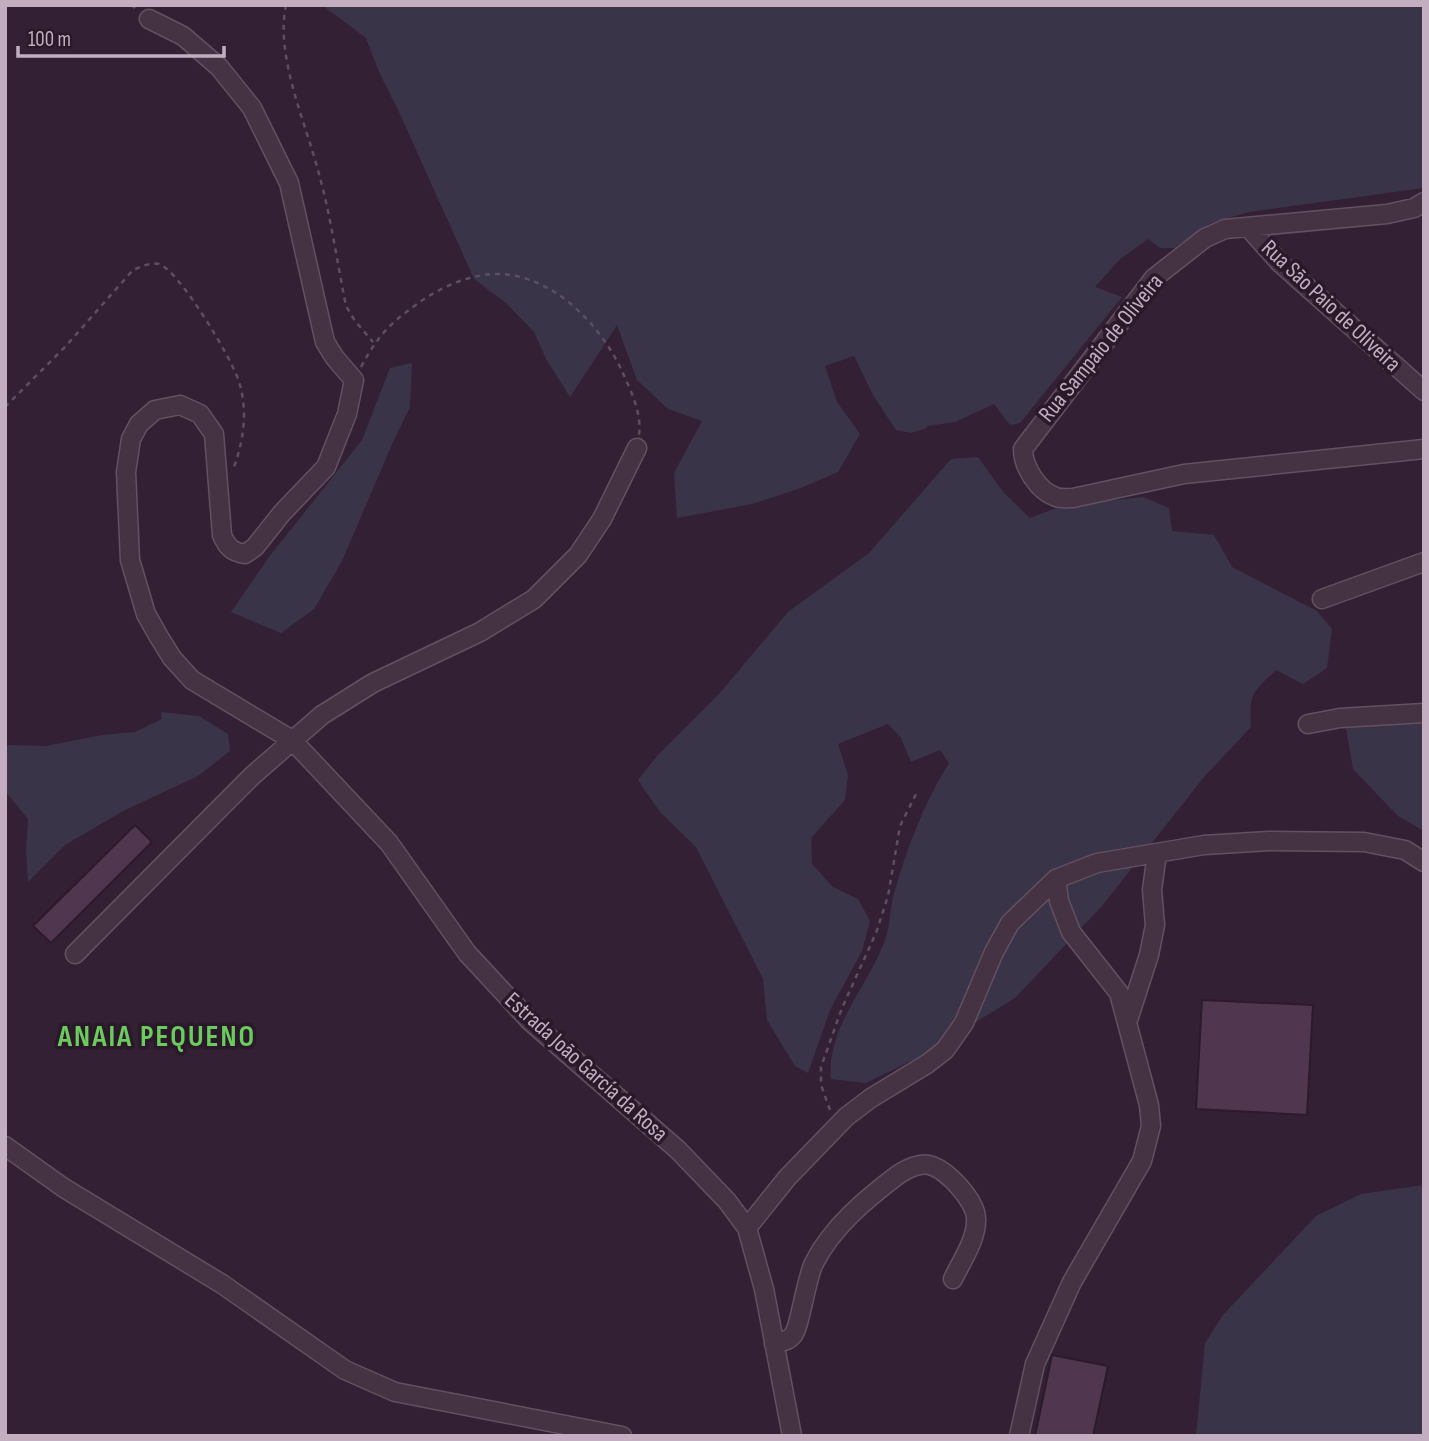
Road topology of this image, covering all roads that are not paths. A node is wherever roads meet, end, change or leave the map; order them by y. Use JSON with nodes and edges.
{"nodes":[{"id":1,"x":149,"y":19,"type":"dead end"},
{"id":2,"x":1424,"y":202,"type":"edge"},
{"id":3,"x":1248,"y":227,"type":"junction"},
{"id":4,"x":1424,"y":391,"type":"edge"},
{"id":5,"x":637,"y":448,"type":"road end"},
{"id":6,"x":1424,"y":449,"type":"edge"},
{"id":7,"x":1424,"y":562,"type":"edge"},
{"id":8,"x":1322,"y":599,"type":"dead end"},
{"id":9,"x":1424,"y":713,"type":"edge"},
{"id":10,"x":1308,"y":724,"type":"dead end"},
{"id":11,"x":292,"y":740,"type":"junction"},
{"id":12,"x":1157,"y":853,"type":"junction"},
{"id":13,"x":1424,"y":862,"type":"edge"},
{"id":14,"x":1056,"y":879,"type":"junction"},
{"id":15,"x":75,"y":954,"type":"dead end"},
{"id":16,"x":1128,"y":1020,"type":"junction"},
{"id":17,"x":5,"y":1146,"type":"edge"},
{"id":18,"x":747,"y":1228,"type":"junction"},
{"id":19,"x":953,"y":1279,"type":"dead end"},
{"id":20,"x":774,"y":1344,"type":"junction"},
{"id":21,"x":622,"y":1436,"type":"edge"},
{"id":22,"x":793,"y":1436,"type":"edge"},
{"id":23,"x":1019,"y":1436,"type":"edge"}],
"edges":[{"from":1,"to":11,"type":"street","name":"Estrada João García da Rosa"},
{"from":2,"to":3,"type":"street","name":"Rua São Paio de Oliveira"},
{"from":3,"to":4,"type":"street","name":"Rua São Paio de Oliveira"},
{"from":3,"to":6,"type":"street","name":"Rua Sampaio de Oliveira"},
{"from":5,"to":11,"type":"street"},
{"from":7,"to":8,"type":"street"},
{"from":9,"to":10,"type":"street"},
{"from":11,"to":15,"type":"street"},
{"from":11,"to":18,"type":"street","name":"Estrada João García da Rosa"},
{"from":12,"to":13,"type":"street"},
{"from":12,"to":14,"type":"street"},
{"from":12,"to":16,"type":"street"},
{"from":14,"to":16,"type":"street"},
{"from":14,"to":18,"type":"street"},
{"from":16,"to":23,"type":"street"},
{"from":17,"to":21,"type":"street"},
{"from":18,"to":20,"type":"street","name":"Estrada João García da Rosa"},
{"from":19,"to":20,"type":"street"},
{"from":20,"to":22,"type":"street","name":"Estrada João García da Rosa"}]}
